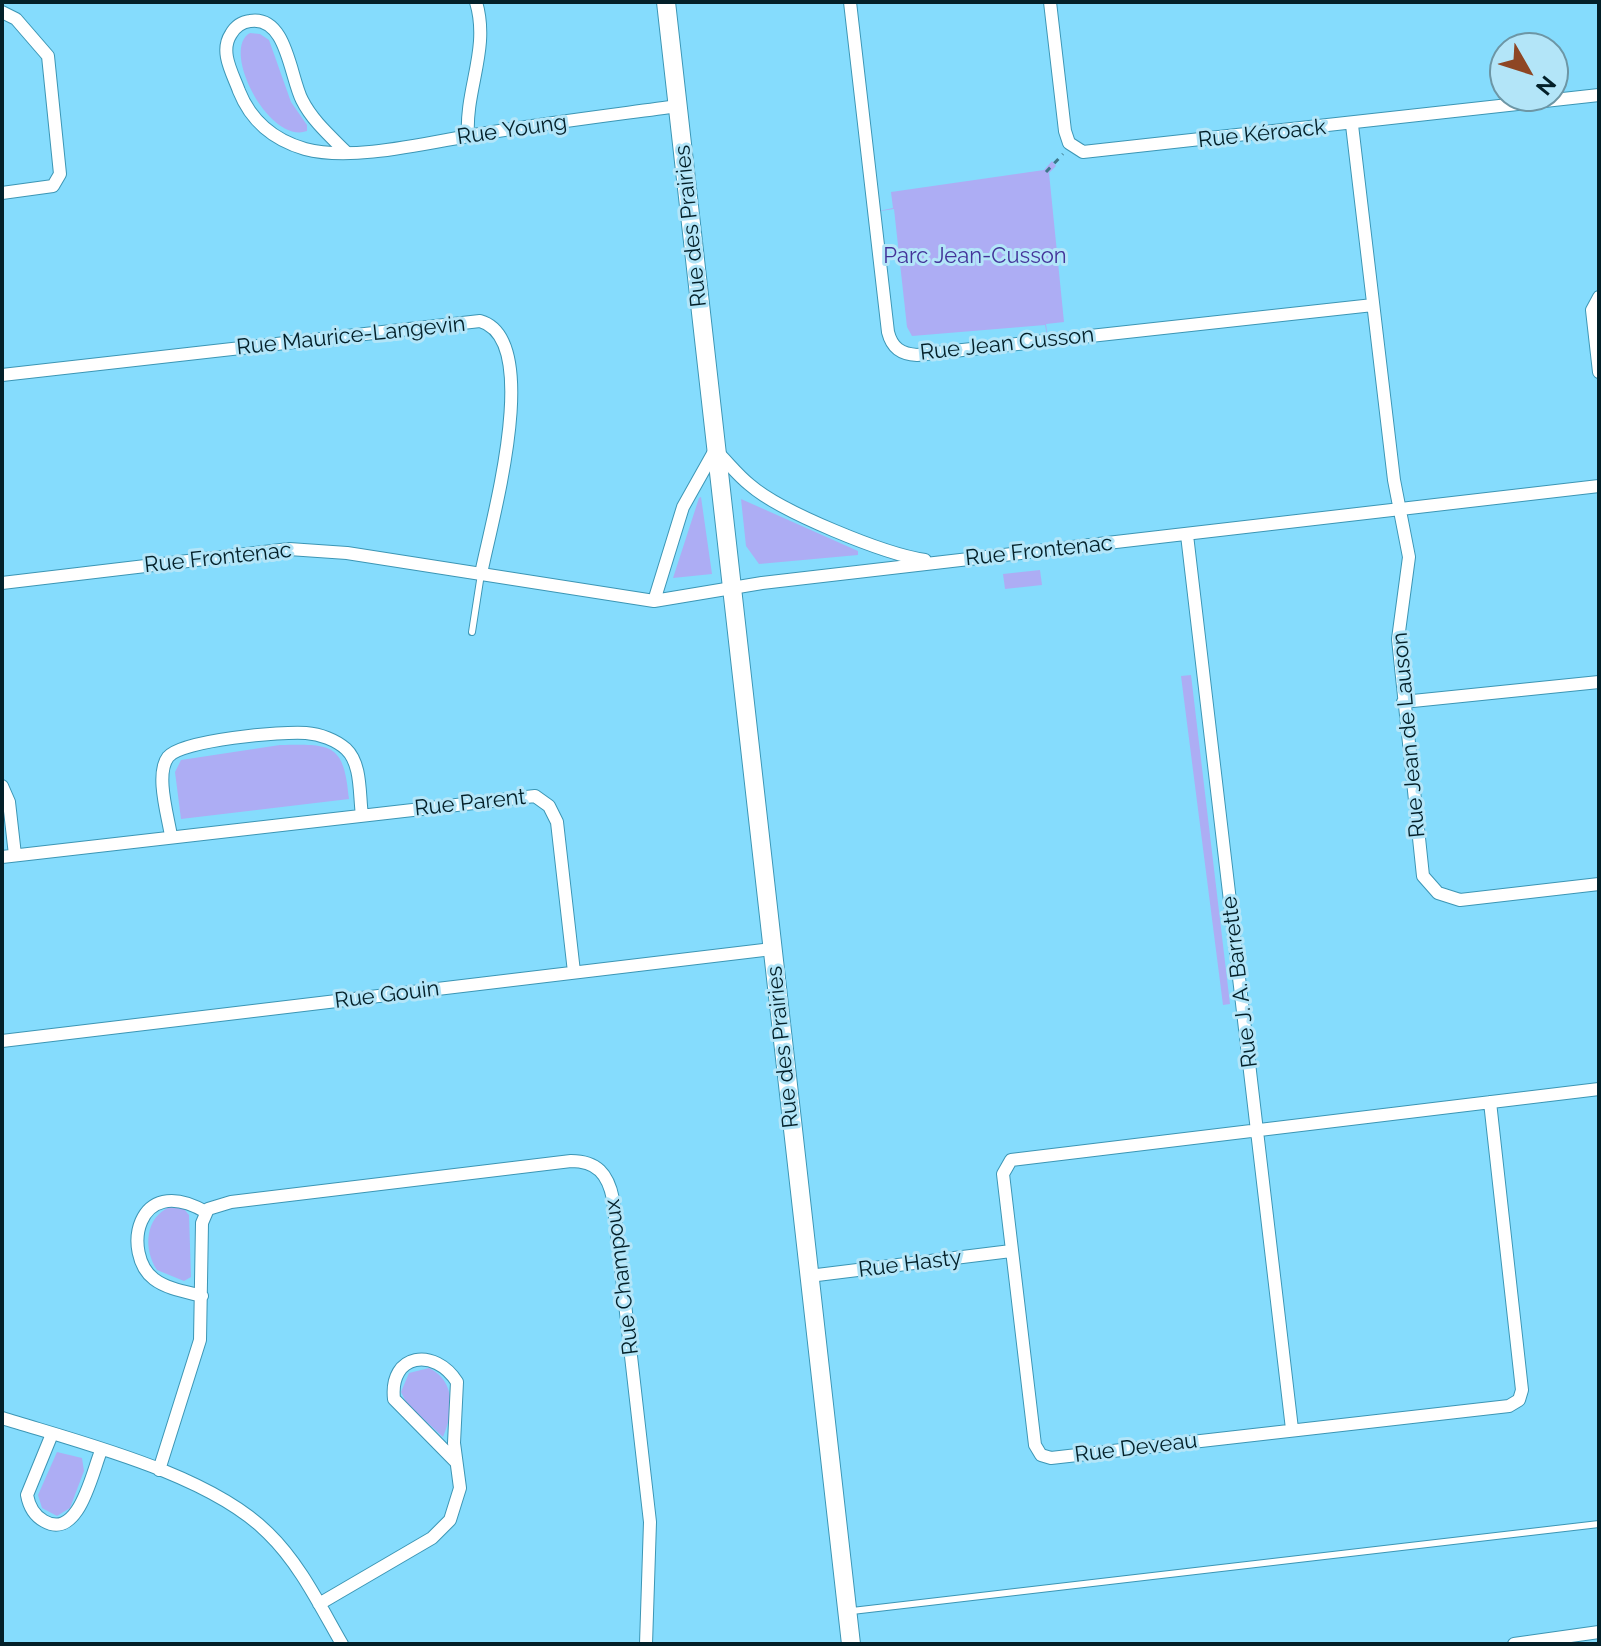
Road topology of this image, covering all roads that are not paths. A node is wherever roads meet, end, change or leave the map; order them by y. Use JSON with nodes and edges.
{"nodes":[{"id":1,"x":476,"y":2,"type":"edge"},
{"id":2,"x":666,"y":2,"type":"edge"},
{"id":3,"x":850,"y":2,"type":"edge"},
{"id":4,"x":1050,"y":2,"type":"edge"},
{"id":5,"x":2,"y":12,"type":"edge"},
{"id":6,"x":1599,"y":95,"type":"edge"},
{"id":7,"x":678,"y":106,"type":"junction"},
{"id":8,"x":1352,"y":125,"type":"junction"},
{"id":9,"x":468,"y":136,"type":"junction"},
{"id":10,"x":345,"y":151,"type":"junction"},
{"id":11,"x":2,"y":193,"type":"edge"},
{"id":12,"x":1599,"y":297,"type":"edge"},
{"id":13,"x":1373,"y":305,"type":"junction"},
{"id":14,"x":1599,"y":372,"type":"edge"},
{"id":15,"x":2,"y":375,"type":"edge"},
{"id":16,"x":715,"y":450,"type":"junction"},
{"id":17,"x":1599,"y":486,"type":"edge"},
{"id":18,"x":1401,"y":508,"type":"junction"},
{"id":19,"x":1187,"y":535,"type":"junction"},
{"id":20,"x":942,"y":562,"type":"junction"},
{"id":21,"x":481,"y":574,"type":"junction"},
{"id":22,"x":2,"y":583,"type":"edge"},
{"id":23,"x":732,"y":588,"type":"junction"},
{"id":24,"x":654,"y":601,"type":"junction"},
{"id":25,"x":472,"y":632,"type":"dead end"},
{"id":26,"x":1599,"y":682,"type":"edge"},
{"id":27,"x":1403,"y":702,"type":"junction"},
{"id":28,"x":2,"y":786,"type":"edge"},
{"id":29,"x":362,"y":815,"type":"junction"},
{"id":30,"x":171,"y":836,"type":"junction"},
{"id":31,"x":8,"y":856,"type":"edge"},
{"id":32,"x":1599,"y":884,"type":"edge"},
{"id":33,"x":772,"y":949,"type":"junction"},
{"id":34,"x":574,"y":972,"type":"junction"},
{"id":35,"x":2,"y":1041,"type":"edge"},
{"id":36,"x":1599,"y":1089,"type":"edge"},
{"id":37,"x":1490,"y":1102,"type":"junction"},
{"id":38,"x":1257,"y":1128,"type":"junction"},
{"id":39,"x":206,"y":1212,"type":"junction"},
{"id":40,"x":1011,"y":1251,"type":"junction"},
{"id":41,"x":809,"y":1276,"type":"junction"},
{"id":42,"x":202,"y":1296,"type":"junction"},
{"id":43,"x":2,"y":1418,"type":"edge"},
{"id":44,"x":1292,"y":1429,"type":"junction"},
{"id":45,"x":52,"y":1434,"type":"junction"},
{"id":46,"x":101,"y":1451,"type":"junction"},
{"id":47,"x":455,"y":1461,"type":"junction"},
{"id":48,"x":159,"y":1470,"type":"junction"},
{"id":49,"x":1599,"y":1524,"type":"edge"},
{"id":50,"x":319,"y":1604,"type":"junction"},
{"id":51,"x":848,"y":1611,"type":"junction"},
{"id":52,"x":1599,"y":1632,"type":"edge"},
{"id":53,"x":342,"y":1644,"type":"edge"},
{"id":54,"x":646,"y":1644,"type":"edge"},
{"id":55,"x":851,"y":1644,"type":"edge"},
{"id":56,"x":1514,"y":1644,"type":"edge"}],
"edges":[{"from":1,"to":9,"type":"street"},
{"from":2,"to":7,"type":"main road","name":"Rue des Prairies"},
{"from":3,"to":13,"type":"street","name":"Rue Jean Cusson"},
{"from":4,"to":8,"type":"street","name":"Rue Kéroack"},
{"from":5,"to":11,"type":"street"},
{"from":6,"to":8,"type":"street","name":"Rue Kéroack"},
{"from":7,"to":9,"type":"street","name":"Rue Young"},
{"from":7,"to":16,"type":"main road","name":"Rue des Prairies"},
{"from":8,"to":13,"type":"street","name":"Rue Jean de Lauson"},
{"from":9,"to":10,"type":"street","name":"Rue Young"},
{"from":10,"to":10,"type":"street","name":"Rue Young"},
{"from":12,"to":14,"type":"street"},
{"from":13,"to":18,"type":"street","name":"Rue Jean de Lauson"},
{"from":15,"to":21,"type":"street","name":"Rue Maurice-Langevin"},
{"from":16,"to":20,"type":"street"},
{"from":16,"to":23,"type":"main road","name":"Rue des Prairies"},
{"from":16,"to":24,"type":"street"},
{"from":17,"to":18,"type":"street","name":"Rue Frontenac"},
{"from":18,"to":19,"type":"street","name":"Rue Frontenac"},
{"from":18,"to":27,"type":"street","name":"Rue Jean de Lauson"},
{"from":19,"to":20,"type":"street","name":"Rue Frontenac"},
{"from":19,"to":38,"type":"street","name":"Rue J. A. Barrette"},
{"from":20,"to":23,"type":"street","name":"Rue Frontenac"},
{"from":21,"to":22,"type":"street","name":"Rue Frontenac"},
{"from":21,"to":24,"type":"street","name":"Rue Frontenac"},
{"from":21,"to":25,"type":"lane"},
{"from":23,"to":24,"type":"street","name":"Rue Frontenac"},
{"from":23,"to":33,"type":"main road","name":"Rue des Prairies"},
{"from":26,"to":27,"type":"street"},
{"from":27,"to":32,"type":"street","name":"Rue Jean de Lauson"},
{"from":28,"to":31,"type":"street","name":"Rue Parent"},
{"from":29,"to":30,"type":"street","name":"Rue Parent"},
{"from":29,"to":30,"type":"street"},
{"from":29,"to":34,"type":"street","name":"Rue Parent"},
{"from":30,"to":31,"type":"street","name":"Rue Parent"},
{"from":33,"to":34,"type":"street","name":"Rue Gouin"},
{"from":33,"to":41,"type":"main road","name":"Rue des Prairies"},
{"from":34,"to":35,"type":"street","name":"Rue Gouin"},
{"from":36,"to":37,"type":"street","name":"Rue Deveau"},
{"from":37,"to":38,"type":"street","name":"Rue Deveau"},
{"from":37,"to":44,"type":"street","name":"Rue Deveau"},
{"from":38,"to":40,"type":"street","name":"Rue Deveau"},
{"from":38,"to":44,"type":"street","name":"Rue J. A. Barrette"},
{"from":39,"to":42,"type":"street"},
{"from":39,"to":42,"type":"street"},
{"from":39,"to":54,"type":"street","name":"Rue Champoux"},
{"from":40,"to":41,"type":"street","name":"Rue Hasty"},
{"from":40,"to":44,"type":"street","name":"Rue Deveau"},
{"from":41,"to":51,"type":"main road","name":"Rue des Prairies"},
{"from":42,"to":48,"type":"street"},
{"from":43,"to":45,"type":"street"},
{"from":45,"to":46,"type":"street"},
{"from":45,"to":46,"type":"street"},
{"from":46,"to":48,"type":"street"},
{"from":47,"to":47,"type":"street"},
{"from":47,"to":50,"type":"street"},
{"from":48,"to":50,"type":"street"},
{"from":49,"to":51,"type":"lane"},
{"from":50,"to":53,"type":"street"},
{"from":51,"to":55,"type":"main road","name":"Rue des Prairies"},
{"from":52,"to":56,"type":"street"}]}
